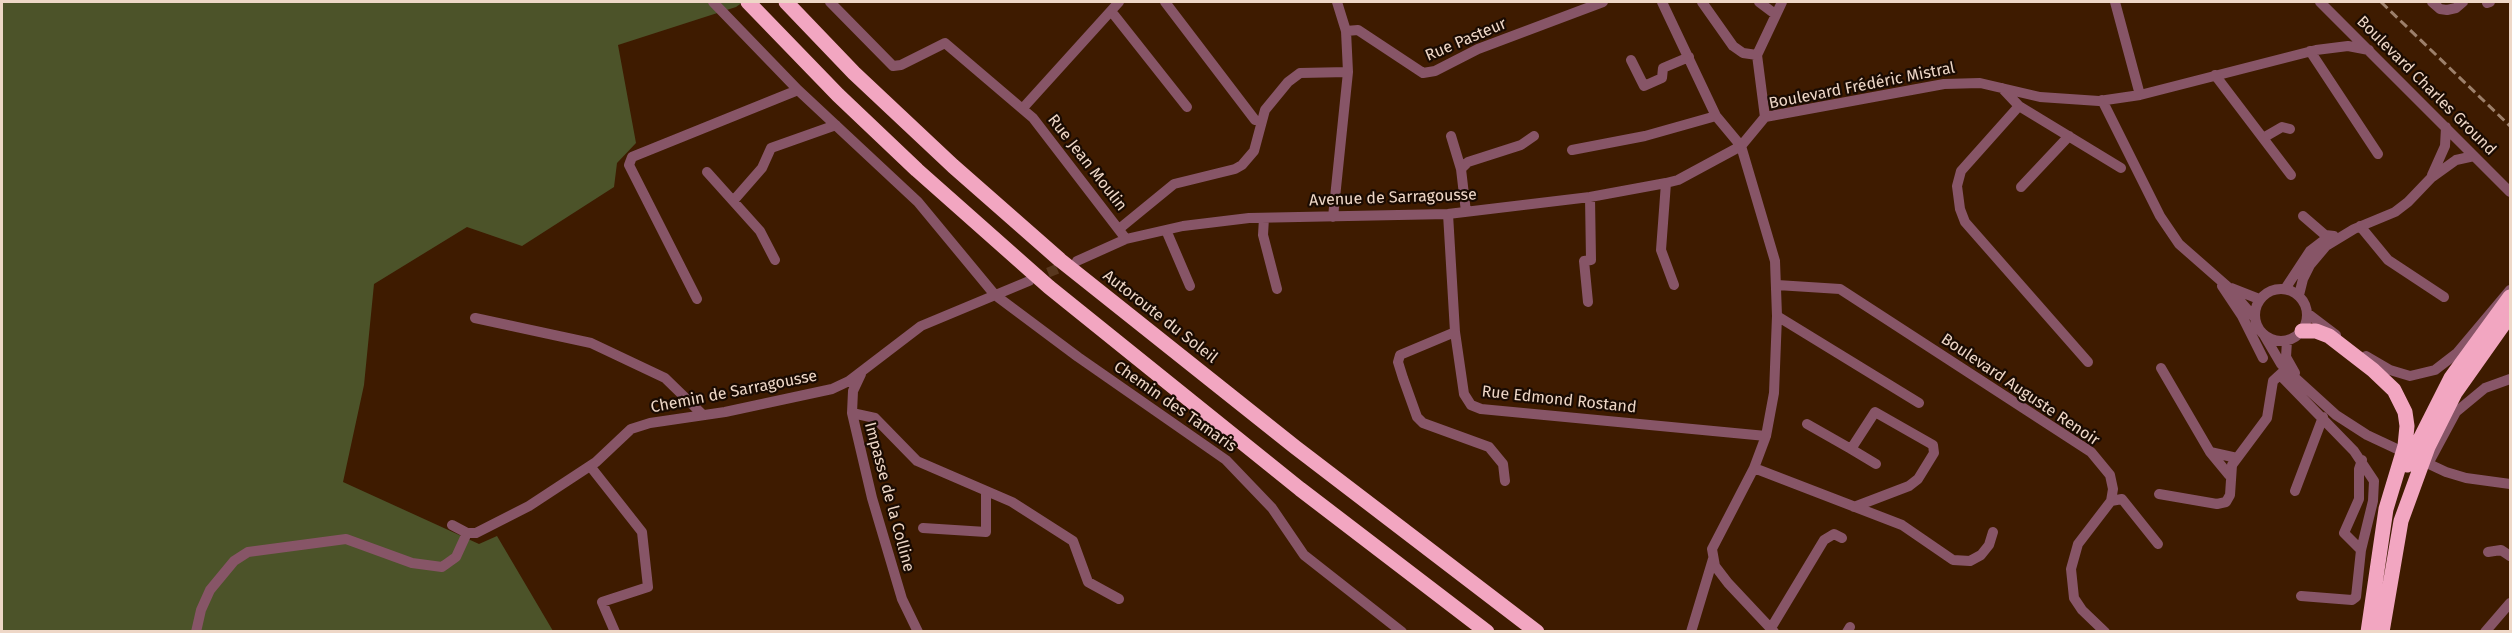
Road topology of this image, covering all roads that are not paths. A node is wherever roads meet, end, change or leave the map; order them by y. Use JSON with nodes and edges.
{"nodes":[{"id":1,"x":713,"y":2,"type":"edge"},
{"id":2,"x":748,"y":2,"type":"edge"},
{"id":3,"x":786,"y":2,"type":"edge"},
{"id":4,"x":830,"y":2,"type":"edge"},
{"id":5,"x":1119,"y":2,"type":"edge"},
{"id":6,"x":1165,"y":2,"type":"edge"},
{"id":7,"x":1337,"y":2,"type":"edge"},
{"id":8,"x":1603,"y":2,"type":"edge"},
{"id":9,"x":1662,"y":2,"type":"edge"},
{"id":10,"x":1702,"y":2,"type":"edge"},
{"id":11,"x":1759,"y":2,"type":"edge"},
{"id":12,"x":1782,"y":2,"type":"edge"},
{"id":13,"x":2115,"y":2,"type":"edge"},
{"id":14,"x":2320,"y":2,"type":"edge"},
{"id":15,"x":2432,"y":2,"type":"edge"},
{"id":16,"x":2463,"y":2,"type":"edge"},
{"id":17,"x":1111,"y":11,"type":"junction"},
{"id":18,"x":1775,"y":14,"type":"junction"},
{"id":19,"x":1346,"y":31,"type":"junction"},
{"id":20,"x":2356,"y":36,"type":"junction"},
{"id":21,"x":2313,"y":50,"type":"junction"},
{"id":22,"x":2369,"y":50,"type":"junction"},
{"id":23,"x":1757,"y":55,"type":"junction"},
{"id":24,"x":1689,"y":57,"type":"junction"},
{"id":25,"x":1631,"y":60,"type":"dead end"},
{"id":26,"x":1348,"y":72,"type":"junction"},
{"id":27,"x":2215,"y":75,"type":"junction"},
{"id":28,"x":2002,"y":88,"type":"junction"},
{"id":29,"x":798,"y":90,"type":"junction"},
{"id":30,"x":2140,"y":95,"type":"junction"},
{"id":31,"x":2102,"y":100,"type":"junction"},
{"id":32,"x":2019,"y":106,"type":"junction"},
{"id":33,"x":1187,"y":107,"type":"dead end"},
{"id":34,"x":1023,"y":108,"type":"junction"},
{"id":35,"x":1716,"y":116,"type":"junction"},
{"id":36,"x":1765,"y":117,"type":"junction"},
{"id":37,"x":1255,"y":120,"type":"dead end"},
{"id":38,"x":836,"y":125,"type":"junction"},
{"id":39,"x":2446,"y":127,"type":"junction"},
{"id":40,"x":2290,"y":129,"type":"dead end"},
{"id":41,"x":1451,"y":136,"type":"dead end"},
{"id":42,"x":1534,"y":136,"type":"dead end"},
{"id":43,"x":2069,"y":136,"type":"junction"},
{"id":44,"x":2263,"y":138,"type":"junction"},
{"id":45,"x":1741,"y":146,"type":"junction"},
{"id":46,"x":1572,"y":150,"type":"dead end"},
{"id":47,"x":2378,"y":154,"type":"dead end"},
{"id":48,"x":2474,"y":156,"type":"junction"},
{"id":49,"x":2121,"y":168,"type":"dead end"},
{"id":50,"x":1461,"y":169,"type":"junction"},
{"id":51,"x":707,"y":172,"type":"dead end"},
{"id":52,"x":2291,"y":176,"type":"dead end"},
{"id":53,"x":2431,"y":178,"type":"junction"},
{"id":54,"x":1666,"y":183,"type":"junction"},
{"id":55,"x":2021,"y":187,"type":"dead end"},
{"id":56,"x":2511,"y":192,"type":"edge"},
{"id":57,"x":1590,"y":197,"type":"junction"},
{"id":58,"x":734,"y":200,"type":"junction"},
{"id":59,"x":1466,"y":212,"type":"junction"},
{"id":60,"x":1448,"y":214,"type":"junction"},
{"id":61,"x":1333,"y":216,"type":"junction"},
{"id":62,"x":2303,"y":216,"type":"dead end"},
{"id":63,"x":1264,"y":218,"type":"junction"},
{"id":64,"x":2357,"y":228,"type":"junction"},
{"id":65,"x":1119,"y":229,"type":"junction"},
{"id":66,"x":1166,"y":230,"type":"junction"},
{"id":67,"x":2334,"y":236,"type":"junction"},
{"id":68,"x":1126,"y":239,"type":"junction"},
{"id":69,"x":775,"y":260,"type":"dead end"},
{"id":70,"x":1077,"y":261,"type":"tunnel mouth"},
{"id":71,"x":1029,"y":281,"type":"tunnel mouth"},
{"id":72,"x":2224,"y":284,"type":"junction"},
{"id":73,"x":1674,"y":285,"type":"dead end"},
{"id":74,"x":1777,"y":285,"type":"junction"},
{"id":75,"x":1190,"y":286,"type":"dead end"},
{"id":76,"x":1277,"y":289,"type":"dead end"},
{"id":77,"x":2285,"y":289,"type":"junction"},
{"id":78,"x":2511,"y":290,"type":"edge"},
{"id":79,"x":994,"y":295,"type":"junction"},
{"id":80,"x":2299,"y":295,"type":"junction"},
{"id":81,"x":2444,"y":297,"type":"dead end"},
{"id":82,"x":2511,"y":297,"type":"edge"},
{"id":83,"x":697,"y":299,"type":"dead end"},
{"id":84,"x":2259,"y":299,"type":"junction"},
{"id":85,"x":1588,"y":302,"type":"dead end"},
{"id":86,"x":2307,"y":313,"type":"junction"},
{"id":87,"x":2511,"y":315,"type":"edge"},
{"id":88,"x":1778,"y":316,"type":"junction"},
{"id":89,"x":2254,"y":317,"type":"junction"},
{"id":90,"x":474,"y":318,"type":"dead end"},
{"id":91,"x":2302,"y":331,"type":"junction"},
{"id":92,"x":1455,"y":332,"type":"junction"},
{"id":93,"x":2264,"y":335,"type":"junction"},
{"id":94,"x":2287,"y":341,"type":"junction"},
{"id":95,"x":2262,"y":358,"type":"dead end"},
{"id":96,"x":2088,"y":362,"type":"dead end"},
{"id":97,"x":2161,"y":368,"type":"dead end"},
{"id":98,"x":864,"y":369,"type":"junction"},
{"id":99,"x":2286,"y":370,"type":"junction"},
{"id":100,"x":2511,"y":379,"type":"edge"},
{"id":101,"x":1919,"y":403,"type":"dead end"},
{"id":102,"x":701,"y":413,"type":"junction"},
{"id":103,"x":852,"y":413,"type":"junction"},
{"id":104,"x":2323,"y":417,"type":"junction"},
{"id":105,"x":1807,"y":424,"type":"dead end"},
{"id":106,"x":1766,"y":436,"type":"junction"},
{"id":107,"x":1851,"y":449,"type":"junction"},
{"id":108,"x":2210,"y":452,"type":"junction"},
{"id":109,"x":2237,"y":458,"type":"junction"},
{"id":110,"x":2362,"y":460,"type":"junction"},
{"id":111,"x":1876,"y":464,"type":"dead end"},
{"id":112,"x":590,"y":466,"type":"junction"},
{"id":113,"x":1754,"y":468,"type":"junction"},
{"id":114,"x":2229,"y":475,"type":"junction"},
{"id":115,"x":2511,"y":478,"type":"edge"},
{"id":116,"x":2480,"y":480,"type":"junction"},
{"id":117,"x":1505,"y":481,"type":"dead end"},
{"id":118,"x":2511,"y":484,"type":"edge"},
{"id":119,"x":986,"y":490,"type":"junction"},
{"id":120,"x":2295,"y":491,"type":"dead end"},
{"id":121,"x":2159,"y":494,"type":"dead end"},
{"id":122,"x":2111,"y":501,"type":"junction"},
{"id":123,"x":1854,"y":507,"type":"junction"},
{"id":124,"x":2401,"y":521,"type":"junction"},
{"id":125,"x":452,"y":525,"type":"dead end"},
{"id":126,"x":923,"y":528,"type":"dead end"},
{"id":127,"x":1993,"y":531,"type":"dead end"},
{"id":128,"x":467,"y":534,"type":"junction"},
{"id":129,"x":1842,"y":538,"type":"dead end"},
{"id":130,"x":2158,"y":544,"type":"dead end"},
{"id":131,"x":2361,"y":550,"type":"junction"},
{"id":132,"x":2488,"y":552,"type":"dead end"},
{"id":133,"x":2511,"y":556,"type":"edge"},
{"id":134,"x":1713,"y":559,"type":"junction"},
{"id":135,"x":2377,"y":563,"type":"junction"},
{"id":136,"x":2301,"y":596,"type":"dead end"},
{"id":137,"x":1119,"y":599,"type":"dead end"},
{"id":138,"x":2511,"y":603,"type":"edge"},
{"id":139,"x":1773,"y":630,"type":"edge"},
{"id":140,"x":196,"y":632,"type":"edge"},
{"id":141,"x":615,"y":632,"type":"edge"},
{"id":142,"x":918,"y":632,"type":"edge"},
{"id":143,"x":1402,"y":632,"type":"edge"},
{"id":144,"x":1487,"y":632,"type":"edge"},
{"id":145,"x":1537,"y":632,"type":"edge"},
{"id":146,"x":1691,"y":632,"type":"edge"},
{"id":147,"x":2106,"y":632,"type":"edge"},
{"id":148,"x":2368,"y":632,"type":"edge"},
{"id":149,"x":2382,"y":632,"type":"edge"},
{"id":150,"x":2486,"y":632,"type":"edge"}],
"edges":[{"from":1,"to":29,"type":"street","name":"Chemin des Tamaris"},
{"from":2,"to":144,"type":"highway"},
{"from":3,"to":145,"type":"highway","name":"Autoroute du Soleil"},
{"from":4,"to":34,"type":"street","name":"Rue Jean Moulin"},
{"from":5,"to":17,"type":"street"},
{"from":6,"to":37,"type":"street"},
{"from":7,"to":19,"type":"street"},
{"from":8,"to":19,"type":"street","name":"Rue Pasteur"},
{"from":9,"to":24,"type":"street"},
{"from":10,"to":23,"type":"street"},
{"from":11,"to":18,"type":"street"},
{"from":12,"to":18,"type":"street"},
{"from":13,"to":30,"type":"street"},
{"from":14,"to":20,"type":"street","name":"Boulevard Charles Ground"},
{"from":15,"to":16,"type":"street"},
{"from":17,"to":33,"type":"street"},
{"from":17,"to":34,"type":"street"},
{"from":18,"to":23,"type":"street"},
{"from":19,"to":26,"type":"street"},
{"from":20,"to":21,"type":"street","name":"Boulevard Frédéric Mistral"},
{"from":20,"to":22,"type":"street","name":"Boulevard Charles Ground"},
{"from":21,"to":22,"type":"street","name":"Boulevard Frédéric Mistral"},
{"from":21,"to":27,"type":"street","name":"Boulevard Frédéric Mistral"},
{"from":21,"to":47,"type":"street"},
{"from":22,"to":39,"type":"street","name":"Boulevard Charles Ground"},
{"from":23,"to":36,"type":"street"},
{"from":24,"to":25,"type":"street"},
{"from":24,"to":35,"type":"street"},
{"from":26,"to":61,"type":"street"},
{"from":26,"to":65,"type":"street"},
{"from":27,"to":30,"type":"street","name":"Boulevard Frédéric Mistral"},
{"from":27,"to":44,"type":"street"},
{"from":28,"to":31,"type":"street","name":"Boulevard Frédéric Mistral"},
{"from":28,"to":32,"type":"street"},
{"from":28,"to":36,"type":"street","name":"Boulevard Frédéric Mistral"},
{"from":29,"to":38,"type":"street","name":"Chemin des Tamaris"},
{"from":29,"to":83,"type":"street"},
{"from":30,"to":31,"type":"street","name":"Boulevard Frédéric Mistral"},
{"from":31,"to":72,"type":"street"},
{"from":32,"to":43,"type":"street"},
{"from":32,"to":96,"type":"street"},
{"from":34,"to":65,"type":"street","name":"Rue Jean Moulin"},
{"from":35,"to":45,"type":"street"},
{"from":35,"to":46,"type":"street"},
{"from":36,"to":45,"type":"street","name":"Boulevard Frédéric Mistral"},
{"from":38,"to":58,"type":"street"},
{"from":38,"to":79,"type":"street","name":"Chemin des Tamaris"},
{"from":39,"to":48,"type":"street","name":"Boulevard Charles Ground"},
{"from":39,"to":53,"type":"street"},
{"from":40,"to":44,"type":"street"},
{"from":41,"to":50,"type":"street"},
{"from":42,"to":50,"type":"street"},
{"from":43,"to":49,"type":"street"},
{"from":43,"to":55,"type":"street"},
{"from":44,"to":52,"type":"street"},
{"from":45,"to":54,"type":"street","name":"Avenue de Sarragousse"},
{"from":45,"to":74,"type":"street"},
{"from":48,"to":53,"type":"street"},
{"from":48,"to":56,"type":"street","name":"Boulevard Charles Ground"},
{"from":50,"to":59,"type":"street"},
{"from":51,"to":58,"type":"street"},
{"from":53,"to":64,"type":"street"},
{"from":54,"to":57,"type":"street","name":"Avenue de Sarragousse"},
{"from":54,"to":73,"type":"street"},
{"from":57,"to":59,"type":"street","name":"Avenue de Sarragousse"},
{"from":57,"to":85,"type":"street"},
{"from":58,"to":69,"type":"street"},
{"from":59,"to":60,"type":"street","name":"Avenue de Sarragousse"},
{"from":60,"to":61,"type":"street","name":"Avenue de Sarragousse"},
{"from":60,"to":92,"type":"street","name":"Rue Edmond Rostand"},
{"from":61,"to":63,"type":"street","name":"Avenue de Sarragousse"},
{"from":62,"to":67,"type":"street"},
{"from":63,"to":66,"type":"street","name":"Avenue de Sarragousse"},
{"from":63,"to":76,"type":"street"},
{"from":64,"to":67,"type":"street"},
{"from":64,"to":80,"type":"street"},
{"from":64,"to":81,"type":"street"},
{"from":65,"to":68,"type":"street","name":"Rue Jean Moulin"},
{"from":66,"to":68,"type":"street","name":"Avenue de Sarragousse"},
{"from":66,"to":75,"type":"street"},
{"from":67,"to":77,"type":"street"},
{"from":68,"to":70,"type":"street","name":"Avenue de Sarragousse"},
{"from":71,"to":79,"type":"street"},
{"from":72,"to":84,"type":"street"},
{"from":72,"to":89,"type":"street"},
{"from":72,"to":95,"type":"street"},
{"from":74,"to":88,"type":"street"},
{"from":74,"to":122,"type":"street","name":"Boulevard Auguste Renoir"},
{"from":77,"to":80,"type":"street"},
{"from":77,"to":84,"type":"street"},
{"from":78,"to":86,"type":"street"},
{"from":79,"to":98,"type":"street","name":"Chemin de Sarragousse"},
{"from":79,"to":143,"type":"street","name":"Chemin des Tamaris"},
{"from":80,"to":86,"type":"street"},
{"from":82,"to":135,"type":"highway"},
{"from":84,"to":89,"type":"street"},
{"from":86,"to":91,"type":"street"},
{"from":87,"to":124,"type":"highway"},
{"from":88,"to":101,"type":"street"},
{"from":88,"to":106,"type":"street"},
{"from":89,"to":93,"type":"street"},
{"from":90,"to":102,"type":"street"},
{"from":91,"to":94,"type":"street"},
{"from":91,"to":135,"type":"highway"},
{"from":92,"to":106,"type":"street","name":"Rue Edmond Rostand"},
{"from":92,"to":117,"type":"street"},
{"from":93,"to":94,"type":"street"},
{"from":93,"to":99,"type":"street"},
{"from":94,"to":99,"type":"street"},
{"from":97,"to":108,"type":"street"},
{"from":98,"to":102,"type":"street","name":"Chemin de Sarragousse"},
{"from":98,"to":103,"type":"street","name":"Impasse de la Colline"},
{"from":99,"to":104,"type":"street"},
{"from":99,"to":109,"type":"street"},
{"from":99,"to":116,"type":"street"},
{"from":100,"to":124,"type":"street"},
{"from":102,"to":112,"type":"street","name":"Chemin de Sarragousse"},
{"from":103,"to":119,"type":"street"},
{"from":103,"to":142,"type":"street","name":"Impasse de la Colline"},
{"from":104,"to":110,"type":"street"},
{"from":104,"to":120,"type":"street"},
{"from":105,"to":107,"type":"street"},
{"from":106,"to":113,"type":"street"},
{"from":107,"to":111,"type":"street"},
{"from":107,"to":123,"type":"street"},
{"from":108,"to":109,"type":"street"},
{"from":108,"to":114,"type":"street"},
{"from":109,"to":114,"type":"street"},
{"from":110,"to":131,"type":"street"},
{"from":110,"to":131,"type":"street"},
{"from":112,"to":128,"type":"street","name":"Chemin de Sarragousse"},
{"from":112,"to":141,"type":"street"},
{"from":113,"to":123,"type":"street"},
{"from":113,"to":134,"type":"street"},
{"from":114,"to":121,"type":"street"},
{"from":115,"to":116,"type":"street"},
{"from":116,"to":118,"type":"street"},
{"from":119,"to":126,"type":"street"},
{"from":119,"to":137,"type":"street"},
{"from":122,"to":130,"type":"street"},
{"from":122,"to":147,"type":"street"},
{"from":123,"to":127,"type":"street"},
{"from":124,"to":149,"type":"highway"},
{"from":125,"to":128,"type":"street"},
{"from":128,"to":140,"type":"street"},
{"from":129,"to":139,"type":"street"},
{"from":131,"to":136,"type":"street"},
{"from":132,"to":133,"type":"street"},
{"from":134,"to":139,"type":"street"},
{"from":134,"to":146,"type":"street"},
{"from":135,"to":148,"type":"highway"},
{"from":138,"to":150,"type":"street"}]}
